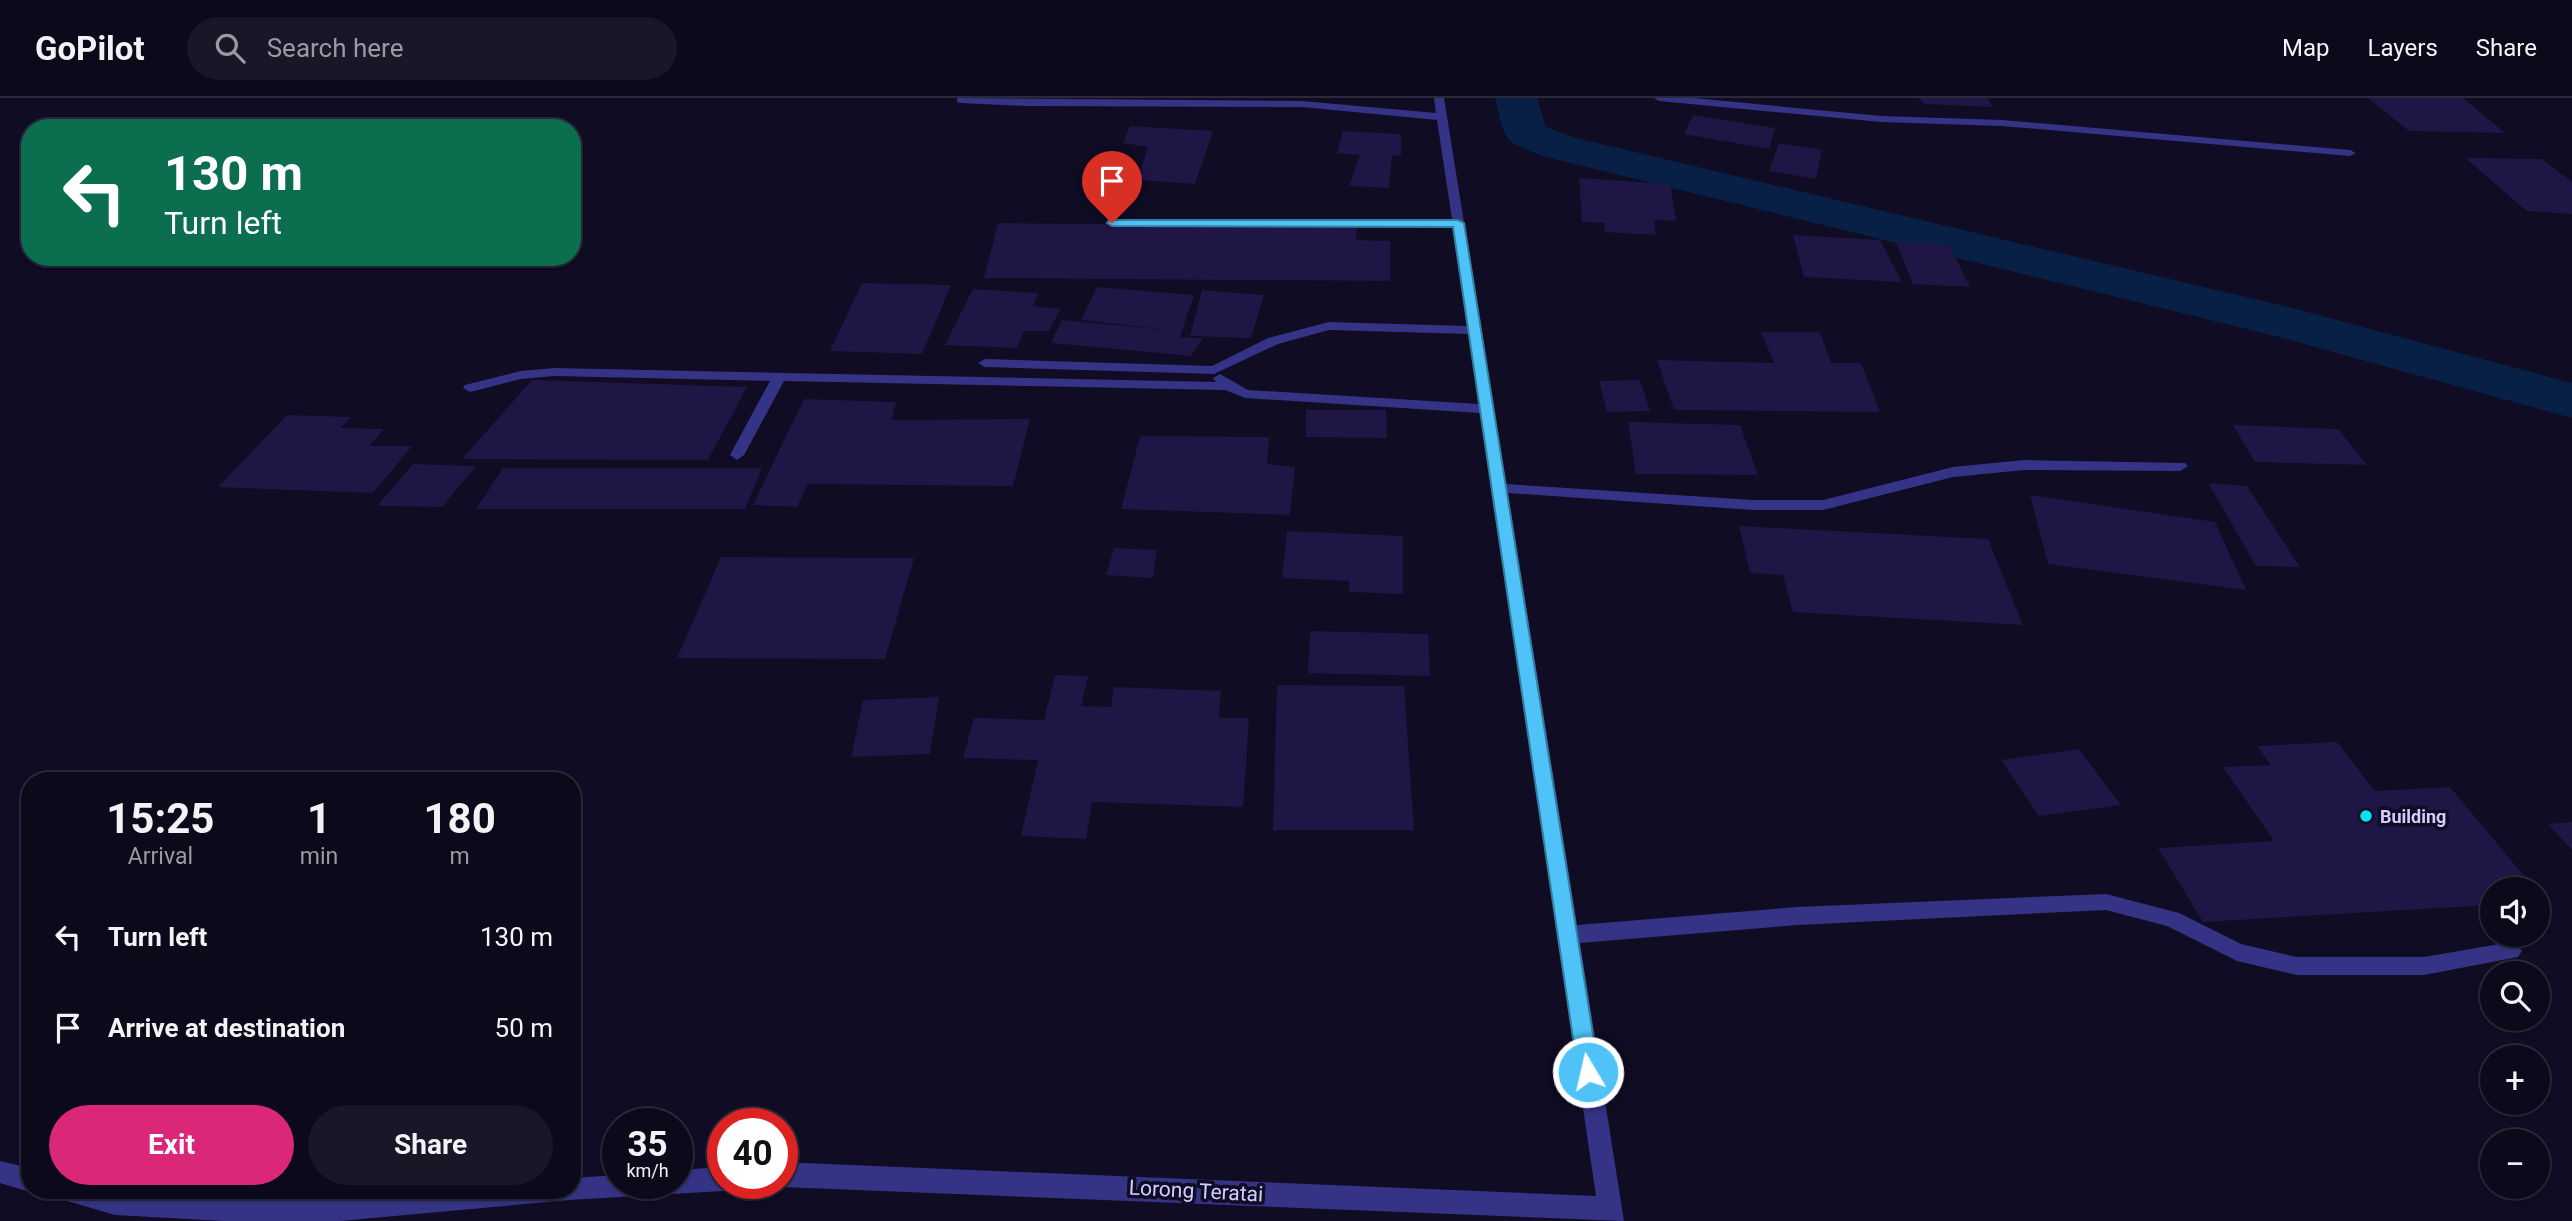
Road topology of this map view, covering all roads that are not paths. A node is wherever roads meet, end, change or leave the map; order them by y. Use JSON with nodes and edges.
{"nodes":[{"id":1,"x":1439,"y":98,"type":"edge"},
{"id":2,"x":1659,"y":98,"type":"edge"},
{"id":3,"x":961,"y":100,"type":"dead end"},
{"id":4,"x":1440,"y":117,"type":"junction"},
{"id":5,"x":2350,"y":153,"type":"dead end"},
{"id":6,"x":1112,"y":223,"type":"dead end"},
{"id":7,"x":1458,"y":223,"type":"junction"},
{"id":8,"x":1473,"y":330,"type":"junction"},
{"id":9,"x":985,"y":363,"type":"dead end"},
{"id":10,"x":1214,"y":370,"type":"junction"},
{"id":11,"x":779,"y":377,"type":"junction"},
{"id":12,"x":1227,"y":386,"type":"junction"},
{"id":13,"x":470,"y":388,"type":"dead end"},
{"id":14,"x":1486,"y":409,"type":"junction"},
{"id":15,"x":737,"y":455,"type":"dead end"},
{"id":16,"x":2180,"y":466,"type":"dead end"},
{"id":17,"x":1498,"y":488,"type":"junction"},
{"id":18,"x":1566,"y":935,"type":"junction"},
{"id":19,"x":2511,"y":951,"type":"dead end"},
{"id":20,"x":0,"y":1172,"type":"edge"},
{"id":21,"x":798,"y":1174,"type":"edge"},
{"id":22,"x":21,"y":1178,"type":"edge"},
{"id":23,"x":602,"y":1188,"type":"edge"},
{"id":24,"x":581,"y":1189,"type":"edge"},
{"id":25,"x":100,"y":1199,"type":"edge"},
{"id":26,"x":460,"y":1199,"type":"edge"},
{"id":27,"x":1611,"y":1215,"type":"edge"}],
"edges":[{"from":1,"to":4,"type":"street"},
{"from":2,"to":5,"type":"street"},
{"from":3,"to":4,"type":"street"},
{"from":4,"to":7,"type":"street"},
{"from":6,"to":7,"type":"street"},
{"from":7,"to":8,"type":"street"},
{"from":8,"to":10,"type":"street"},
{"from":8,"to":14,"type":"street"},
{"from":9,"to":10,"type":"street"},
{"from":10,"to":12,"type":"street"},
{"from":11,"to":12,"type":"street"},
{"from":11,"to":13,"type":"street"},
{"from":11,"to":15,"type":"street"},
{"from":12,"to":14,"type":"street"},
{"from":14,"to":17,"type":"street"},
{"from":16,"to":17,"type":"street"},
{"from":17,"to":18,"type":"street"},
{"from":18,"to":19,"type":"street"},
{"from":18,"to":27,"type":"street"},
{"from":20,"to":22,"type":"street"},
{"from":21,"to":27,"type":"street","name":"Lorong Teratai"},
{"from":23,"to":24,"type":"street"},
{"from":25,"to":26,"type":"street"}]}
